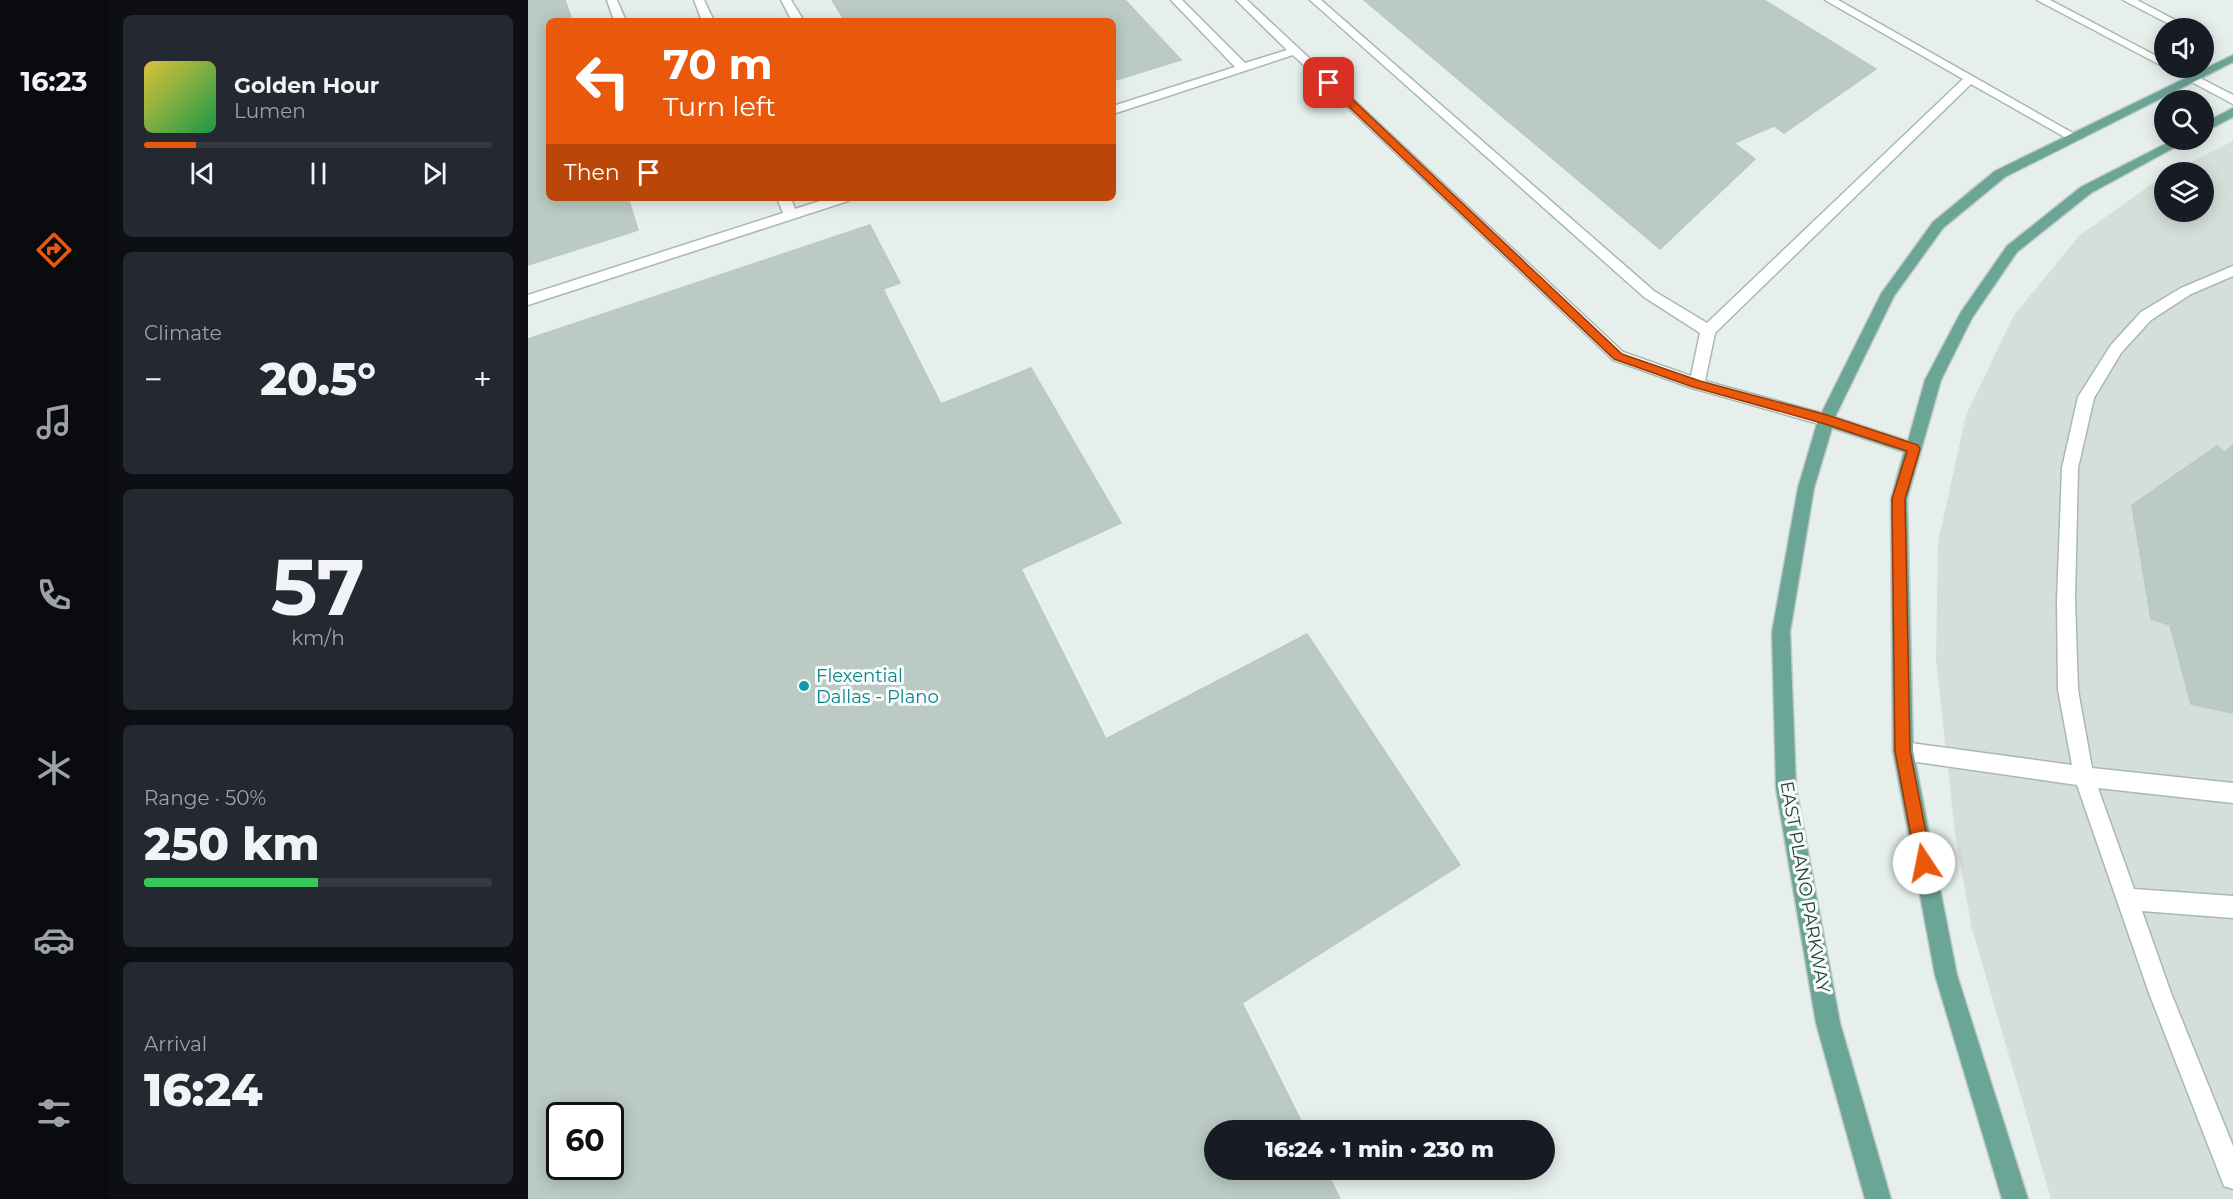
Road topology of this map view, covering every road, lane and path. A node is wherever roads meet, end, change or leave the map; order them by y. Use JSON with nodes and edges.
{"nodes":[{"id":1,"x":612,"y":0,"type":"edge"},
{"id":2,"x":699,"y":0,"type":"edge"},
{"id":3,"x":786,"y":0,"type":"edge"},
{"id":4,"x":1176,"y":0,"type":"edge"},
{"id":5,"x":1241,"y":0,"type":"edge"},
{"id":6,"x":1314,"y":0,"type":"edge"},
{"id":7,"x":1830,"y":0,"type":"edge"},
{"id":8,"x":2042,"y":0,"type":"edge"},
{"id":9,"x":2128,"y":0,"type":"edge"},
{"id":10,"x":619,"y":18,"type":"edge"},
{"id":11,"x":707,"y":18,"type":"edge"},
{"id":12,"x":796,"y":18,"type":"edge"},
{"id":13,"x":2165,"y":18,"type":"edge"},
{"id":14,"x":1295,"y":51,"type":"junction"},
{"id":15,"x":2233,"y":58,"type":"edge"},
{"id":16,"x":2154,"y":59,"type":"edge"},
{"id":17,"x":2214,"y":67,"type":"edge"},
{"id":18,"x":1243,"y":68,"type":"junction"},
{"id":19,"x":2192,"y":78,"type":"joint"},
{"id":20,"x":1970,"y":79,"type":"junction"},
{"id":21,"x":2233,"y":100,"type":"edge"},
{"id":22,"x":1116,"y":109,"type":"edge"},
{"id":23,"x":2233,"y":112,"type":"edge"},
{"id":24,"x":2214,"y":122,"type":"edge"},
{"id":25,"x":2072,"y":136,"type":"junction"},
{"id":26,"x":2163,"y":150,"type":"edge"},
{"id":27,"x":785,"y":201,"type":"edge"},
{"id":28,"x":834,"y":201,"type":"edge"},
{"id":29,"x":791,"y":215,"type":"junction"},
{"id":30,"x":2233,"y":271,"type":"edge"},
{"id":31,"x":528,"y":300,"type":"edge"},
{"id":32,"x":1708,"y":331,"type":"junction"},
{"id":33,"x":1697,"y":384,"type":"junction"},
{"id":34,"x":1827,"y":420,"type":"junction"},
{"id":35,"x":1913,"y":449,"type":"junction"},
{"id":36,"x":1903,"y":751,"type":"junction"},
{"id":37,"x":2084,"y":776,"type":"junction"},
{"id":38,"x":2233,"y":793,"type":"edge"},
{"id":39,"x":2127,"y":899,"type":"junction"},
{"id":40,"x":2233,"y":907,"type":"edge"},
{"id":41,"x":2233,"y":1177,"type":"edge"},
{"id":42,"x":1878,"y":1199,"type":"edge"},
{"id":43,"x":2015,"y":1199,"type":"edge"}],
"edges":[{"from":1,"to":10,"type":"street"},
{"from":2,"to":11,"type":"street"},
{"from":3,"to":12,"type":"street"},
{"from":4,"to":18,"type":"street"},
{"from":5,"to":14,"type":"street"},
{"from":6,"to":32,"type":"street"},
{"from":7,"to":20,"type":"street"},
{"from":8,"to":16,"type":"street"},
{"from":9,"to":13,"type":"street"},
{"from":14,"to":18,"type":"street"},
{"from":14,"to":33,"type":"street"},
{"from":15,"to":17,"type":"main road","name":"EAST PLANO PARKWAY"},
{"from":18,"to":22,"type":"street"},
{"from":19,"to":21,"type":"street"},
{"from":19,"to":25,"type":"main road","name":"EAST PLANO PARKWAY"},
{"from":20,"to":25,"type":"street"},
{"from":20,"to":32,"type":"street"},
{"from":23,"to":24,"type":"main road"},
{"from":25,"to":34,"type":"main road","name":"EAST PLANO PARKWAY"},
{"from":26,"to":35,"type":"main road"},
{"from":27,"to":29,"type":"street"},
{"from":28,"to":29,"type":"street"},
{"from":29,"to":31,"type":"street"},
{"from":30,"to":37,"type":"street"},
{"from":32,"to":33,"type":"street"},
{"from":33,"to":34,"type":"street"},
{"from":34,"to":35,"type":"main road"},
{"from":34,"to":42,"type":"main road","name":"EAST PLANO PARKWAY"},
{"from":35,"to":36,"type":"main road"},
{"from":36,"to":37,"type":"street"},
{"from":36,"to":43,"type":"main road"},
{"from":37,"to":38,"type":"street"},
{"from":37,"to":39,"type":"street"},
{"from":39,"to":40,"type":"street"},
{"from":39,"to":41,"type":"street"}]}
